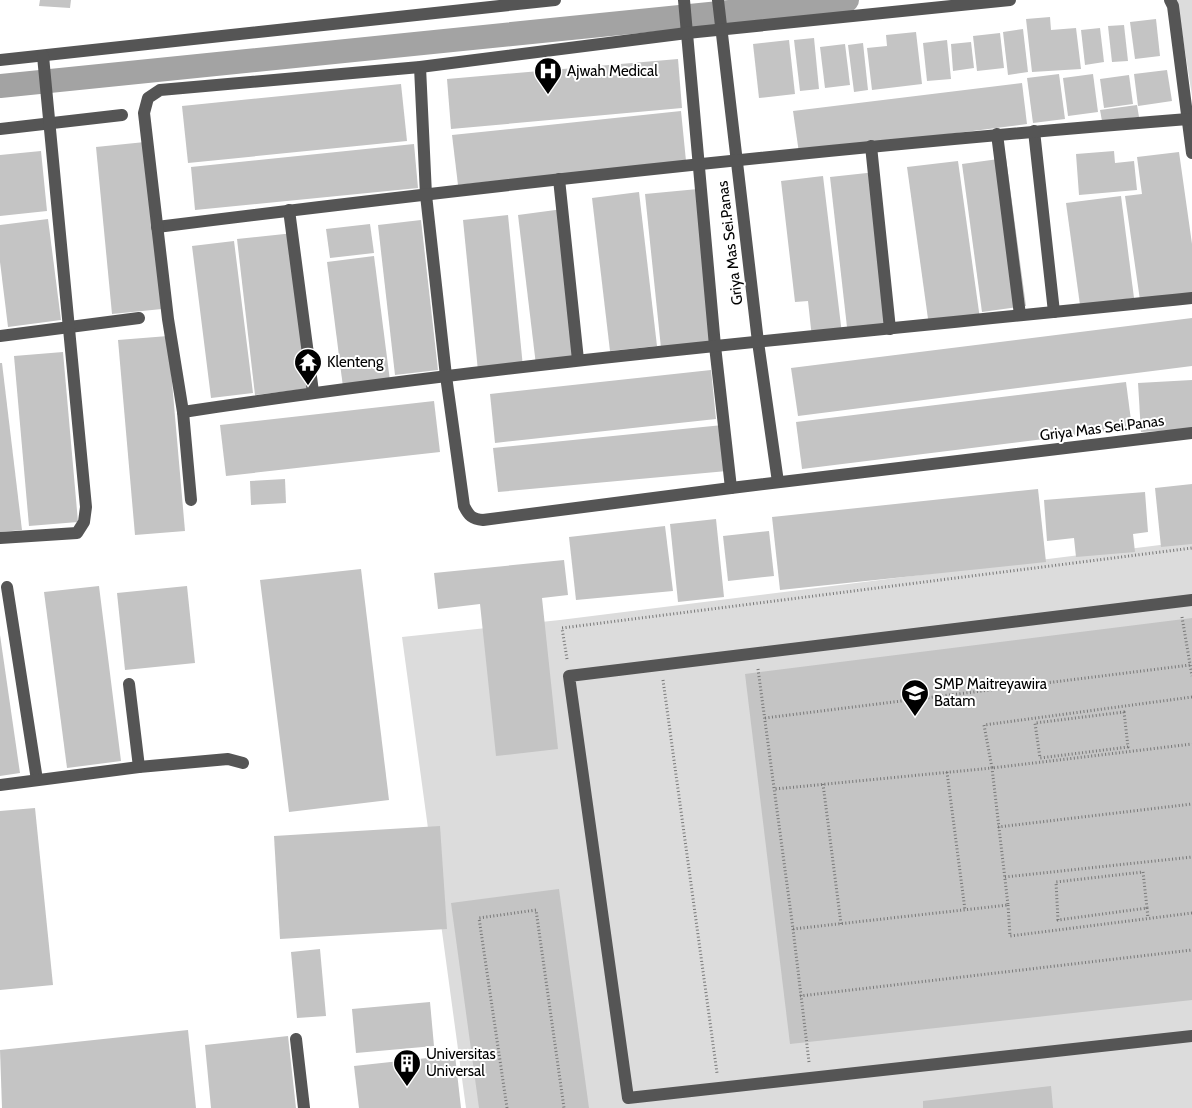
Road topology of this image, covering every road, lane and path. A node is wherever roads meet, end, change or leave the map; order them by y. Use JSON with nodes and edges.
{"nodes":[{"id":1,"x":555,"y":0,"type":"edge"},
{"id":2,"x":1010,"y":0,"type":"edge"},
{"id":3,"x":1170,"y":0,"type":"edge"},
{"id":4,"x":718,"y":1,"type":"edge"},
{"id":5,"x":684,"y":2,"type":"edge"},
{"id":6,"x":433,"y":6,"type":"edge"},
{"id":7,"x":722,"y":26,"type":"junction"},
{"id":8,"x":687,"y":29,"type":"junction"},
{"id":9,"x":0,"y":60,"type":"edge"},
{"id":10,"x":44,"y":61,"type":"junction"},
{"id":11,"x":420,"y":67,"type":"junction"},
{"id":12,"x":122,"y":115,"type":"dead end"},
{"id":13,"x":1188,"y":119,"type":"junction"},
{"id":14,"x":48,"y":122,"type":"junction"},
{"id":15,"x":0,"y":129,"type":"edge"},
{"id":16,"x":1034,"y":131,"type":"junction"},
{"id":17,"x":997,"y":134,"type":"junction"},
{"id":18,"x":871,"y":146,"type":"junction"},
{"id":19,"x":1192,"y":153,"type":"edge"},
{"id":20,"x":736,"y":159,"type":"junction"},
{"id":21,"x":698,"y":163,"type":"junction"},
{"id":22,"x":559,"y":179,"type":"junction"},
{"id":23,"x":426,"y":195,"type":"junction"},
{"id":24,"x":289,"y":210,"type":"junction"},
{"id":25,"x":157,"y":227,"type":"junction"},
{"id":26,"x":1192,"y":298,"type":"edge"},
{"id":27,"x":1054,"y":312,"type":"junction"},
{"id":28,"x":1020,"y":315,"type":"junction"},
{"id":29,"x":139,"y":318,"type":"dead end"},
{"id":30,"x":70,"y":327,"type":"junction"},
{"id":31,"x":890,"y":329,"type":"junction"},
{"id":32,"x":0,"y":336,"type":"edge"},
{"id":33,"x":758,"y":342,"type":"junction"},
{"id":34,"x":715,"y":346,"type":"junction"},
{"id":35,"x":578,"y":360,"type":"junction"},
{"id":36,"x":446,"y":376,"type":"junction"},
{"id":37,"x":313,"y":392,"type":"junction"},
{"id":38,"x":183,"y":412,"type":"junction"},
{"id":39,"x":1192,"y":433,"type":"edge"},
{"id":40,"x":778,"y":482,"type":"junction"},
{"id":41,"x":731,"y":488,"type":"junction"},
{"id":42,"x":191,"y":500,"type":"dead end"},
{"id":43,"x":0,"y":538,"type":"edge"},
{"id":44,"x":1192,"y":548,"type":"edge"},
{"id":45,"x":7,"y":587,"type":"dead end"},
{"id":46,"x":1186,"y":600,"type":"edge"},
{"id":47,"x":756,"y":654,"type":"junction"},
{"id":48,"x":1190,"y":665,"type":"junction"},
{"id":49,"x":661,"y":666,"type":"junction"},
{"id":50,"x":570,"y":676,"type":"junction"},
{"id":51,"x":1192,"y":676,"type":"edge"},
{"id":52,"x":128,"y":684,"type":"dead end"},
{"id":53,"x":1192,"y":697,"type":"edge"},
{"id":54,"x":1123,"y":706,"type":"junction"},
{"id":55,"x":1124,"y":712,"type":"junction"},
{"id":56,"x":765,"y":718,"type":"junction"},
{"id":57,"x":1192,"y":744,"type":"edge"},
{"id":58,"x":243,"y":763,"type":"dead end"},
{"id":59,"x":140,"y":768,"type":"junction"},
{"id":60,"x":992,"y":768,"type":"junction"},
{"id":61,"x":947,"y":772,"type":"junction"},
{"id":62,"x":37,"y":780,"type":"junction"},
{"id":63,"x":823,"y":784,"type":"junction"},
{"id":64,"x":0,"y":785,"type":"edge"},
{"id":65,"x":775,"y":789,"type":"junction"},
{"id":66,"x":1192,"y":804,"type":"edge"},
{"id":67,"x":998,"y":827,"type":"junction"},
{"id":68,"x":1192,"y":857,"type":"edge"},
{"id":69,"x":1005,"y":877,"type":"junction"},
{"id":70,"x":1008,"y":905,"type":"junction"},
{"id":71,"x":1147,"y":908,"type":"junction"},
{"id":72,"x":965,"y":910,"type":"junction"},
{"id":73,"x":1192,"y":913,"type":"edge"},
{"id":74,"x":1148,"y":918,"type":"junction"},
{"id":75,"x":841,"y":924,"type":"junction"},
{"id":76,"x":794,"y":929,"type":"junction"},
{"id":77,"x":1192,"y":950,"type":"edge"},
{"id":78,"x":800,"y":996,"type":"junction"},
{"id":79,"x":1192,"y":1036,"type":"edge"},
{"id":80,"x":296,"y":1039,"type":"dead end"},
{"id":81,"x":811,"y":1079,"type":"junction"},
{"id":82,"x":719,"y":1088,"type":"junction"},
{"id":83,"x":304,"y":1108,"type":"edge"},
{"id":84,"x":507,"y":1108,"type":"edge"},
{"id":85,"x":564,"y":1108,"type":"edge"}],
"edges":[{"from":1,"to":6,"type":"street"},
{"from":2,"to":7,"type":"street"},
{"from":3,"to":13,"type":"street"},
{"from":4,"to":7,"type":"street","name":"Griya Mas Sei.Panas"},
{"from":5,"to":8,"type":"street"},
{"from":6,"to":10,"type":"street"},
{"from":7,"to":8,"type":"street"},
{"from":7,"to":20,"type":"street","name":"Griya Mas Sei.Panas"},
{"from":8,"to":11,"type":"street"},
{"from":8,"to":21,"type":"street"},
{"from":9,"to":10,"type":"street"},
{"from":10,"to":14,"type":"street"},
{"from":11,"to":23,"type":"street"},
{"from":11,"to":25,"type":"street"},
{"from":12,"to":14,"type":"street"},
{"from":13,"to":16,"type":"street"},
{"from":13,"to":19,"type":"street"},
{"from":14,"to":15,"type":"street"},
{"from":14,"to":30,"type":"street"},
{"from":16,"to":17,"type":"street"},
{"from":16,"to":27,"type":"street"},
{"from":17,"to":18,"type":"street"},
{"from":17,"to":28,"type":"street"},
{"from":18,"to":20,"type":"street"},
{"from":18,"to":31,"type":"street"},
{"from":20,"to":21,"type":"street"},
{"from":20,"to":33,"type":"street","name":"Griya Mas Sei.Panas"},
{"from":21,"to":22,"type":"street"},
{"from":21,"to":34,"type":"street"},
{"from":22,"to":23,"type":"street"},
{"from":22,"to":35,"type":"street"},
{"from":23,"to":24,"type":"street"},
{"from":23,"to":36,"type":"street"},
{"from":24,"to":25,"type":"street"},
{"from":24,"to":37,"type":"street"},
{"from":25,"to":38,"type":"street"},
{"from":26,"to":27,"type":"street"},
{"from":27,"to":28,"type":"street"},
{"from":28,"to":31,"type":"street"},
{"from":29,"to":30,"type":"street"},
{"from":30,"to":32,"type":"street"},
{"from":30,"to":43,"type":"street"},
{"from":31,"to":33,"type":"street"},
{"from":33,"to":34,"type":"street"},
{"from":33,"to":40,"type":"street","name":"Griya Mas Sei.Panas"},
{"from":34,"to":35,"type":"street"},
{"from":34,"to":41,"type":"street"},
{"from":35,"to":36,"type":"street"},
{"from":36,"to":37,"type":"street"},
{"from":36,"to":41,"type":"street","name":"Griya Mas Sei.Panas"},
{"from":37,"to":38,"type":"street"},
{"from":38,"to":42,"type":"street"},
{"from":39,"to":40,"type":"street","name":"Griya Mas Sei.Panas"},
{"from":40,"to":41,"type":"street","name":"Griya Mas Sei.Panas"},
{"from":44,"to":50,"type":"path"},
{"from":45,"to":62,"type":"street"},
{"from":46,"to":47,"type":"street"},
{"from":46,"to":48,"type":"path"},
{"from":47,"to":49,"type":"street"},
{"from":47,"to":56,"type":"path"},
{"from":48,"to":51,"type":"path"},
{"from":48,"to":56,"type":"path"},
{"from":49,"to":50,"type":"street"},
{"from":49,"to":82,"type":"path"},
{"from":50,"to":82,"type":"street"},
{"from":52,"to":59,"type":"street"},
{"from":53,"to":54,"type":"path"},
{"from":54,"to":55,"type":"path"},
{"from":54,"to":60,"type":"path"},
{"from":55,"to":55,"type":"path"},
{"from":56,"to":65,"type":"path"},
{"from":57,"to":60,"type":"path"},
{"from":58,"to":59,"type":"street"},
{"from":59,"to":62,"type":"street"},
{"from":60,"to":61,"type":"path"},
{"from":60,"to":67,"type":"path"},
{"from":61,"to":63,"type":"path"},
{"from":61,"to":72,"type":"path"},
{"from":62,"to":64,"type":"street"},
{"from":63,"to":65,"type":"path"},
{"from":63,"to":75,"type":"path"},
{"from":65,"to":76,"type":"path"},
{"from":66,"to":67,"type":"path"},
{"from":67,"to":69,"type":"path"},
{"from":68,"to":69,"type":"path"},
{"from":69,"to":70,"type":"path"},
{"from":70,"to":72,"type":"path"},
{"from":70,"to":74,"type":"path"},
{"from":71,"to":71,"type":"path"},
{"from":71,"to":74,"type":"path"},
{"from":72,"to":75,"type":"path"},
{"from":73,"to":74,"type":"path"},
{"from":75,"to":76,"type":"path"},
{"from":76,"to":78,"type":"path"},
{"from":77,"to":78,"type":"path"},
{"from":78,"to":81,"type":"path"},
{"from":79,"to":81,"type":"street"},
{"from":80,"to":83,"type":"street"},
{"from":81,"to":82,"type":"street"},
{"from":84,"to":85,"type":"path"}]}
